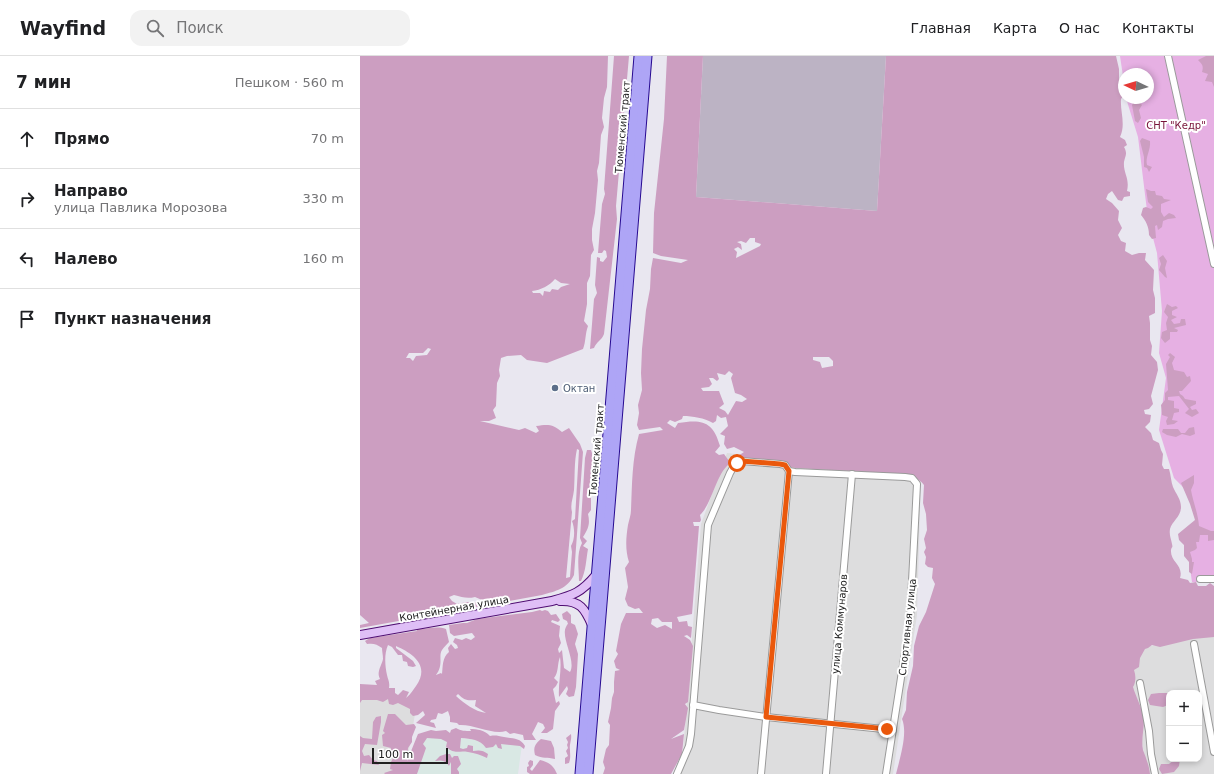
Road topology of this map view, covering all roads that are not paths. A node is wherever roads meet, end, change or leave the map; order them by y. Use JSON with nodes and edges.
{"nodes":[{"id":1,"x":639,"y":56,"type":"edge"},
{"id":2,"x":647,"y":56,"type":"edge"},
{"id":3,"x":1168,"y":56,"type":"edge"},
{"id":4,"x":1214,"y":264,"type":"edge"},
{"id":5,"x":789,"y":471,"type":"junction"},
{"id":6,"x":852,"y":474,"type":"junction"},
{"id":7,"x":596,"y":575,"type":"junction"},
{"id":8,"x":1214,"y":579,"type":"edge"},
{"id":9,"x":1200,"y":580,"type":"dead end"},
{"id":10,"x":552,"y":601,"type":"junction"},
{"id":11,"x":592,"y":626,"type":"junction"},
{"id":12,"x":360,"y":635,"type":"edge"},
{"id":13,"x":1194,"y":644,"type":"dead end"},
{"id":14,"x":1140,"y":684,"type":"dead end"},
{"id":15,"x":693,"y":705,"type":"junction"},
{"id":16,"x":766,"y":717,"type":"junction"},
{"id":17,"x":830,"y":723,"type":"junction"},
{"id":18,"x":893,"y":730,"type":"junction"},
{"id":19,"x":1214,"y":752,"type":"edge"},
{"id":20,"x":580,"y":774,"type":"edge"},
{"id":21,"x":588,"y":774,"type":"edge"},
{"id":22,"x":677,"y":774,"type":"edge"},
{"id":23,"x":761,"y":774,"type":"edge"},
{"id":24,"x":826,"y":774,"type":"edge"},
{"id":25,"x":886,"y":774,"type":"edge"},
{"id":26,"x":1155,"y":774,"type":"edge"}],
"edges":[{"from":1,"to":7,"type":"main road","name":"Тюменский тракт"},
{"from":2,"to":21,"type":"main road","name":"Тюменский тракт"},
{"from":3,"to":4,"type":"street"},
{"from":5,"to":6,"type":"street"},
{"from":5,"to":15,"type":"street"},
{"from":5,"to":16,"type":"street"},
{"from":6,"to":17,"type":"street","name":"улица Коммунаров"},
{"from":6,"to":18,"type":"street","name":"Спортивная улица"},
{"from":7,"to":10,"type":"street","name":"Контейнерная улица"},
{"from":7,"to":11,"type":"main road","name":"Тюменский тракт"},
{"from":8,"to":9,"type":"street"},
{"from":10,"to":11,"type":"street","name":"Контейнерная улица"},
{"from":10,"to":12,"type":"street","name":"Контейнерная улица"},
{"from":11,"to":20,"type":"main road","name":"Тюменский тракт"},
{"from":13,"to":19,"type":"street"},
{"from":14,"to":26,"type":"street"},
{"from":15,"to":16,"type":"street"},
{"from":15,"to":22,"type":"street"},
{"from":16,"to":17,"type":"street"},
{"from":16,"to":23,"type":"street"},
{"from":17,"to":18,"type":"street"},
{"from":17,"to":24,"type":"street","name":"улица Коммунаров"},
{"from":18,"to":25,"type":"street","name":"Спортивная улица"}]}
